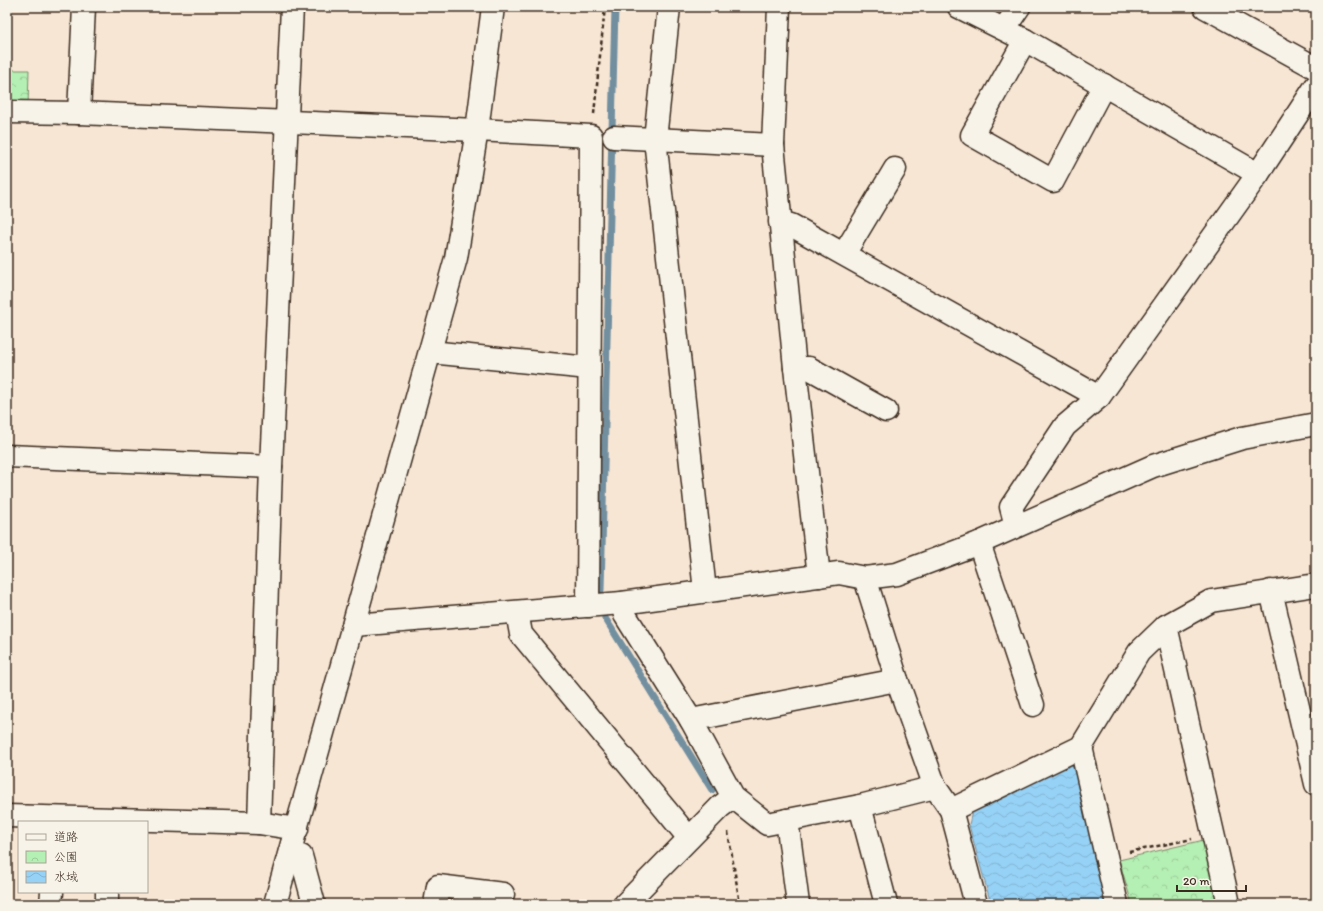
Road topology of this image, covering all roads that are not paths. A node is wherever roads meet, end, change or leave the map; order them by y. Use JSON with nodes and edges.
{"nodes":[{"id":1,"x":84,"y":7,"type":"edge"},
{"id":2,"x":292,"y":7,"type":"edge"},
{"id":3,"x":493,"y":7,"type":"edge"},
{"id":4,"x":669,"y":7,"type":"edge"},
{"id":5,"x":779,"y":7,"type":"edge"},
{"id":6,"x":959,"y":7,"type":"edge"},
{"id":7,"x":1019,"y":7,"type":"edge"},
{"id":8,"x":1205,"y":7,"type":"edge"},
{"id":9,"x":1004,"y":30,"type":"junction"},
{"id":10,"x":1025,"y":40,"type":"junction"},
{"id":11,"x":1316,"y":68,"type":"edge"},
{"id":12,"x":1104,"y":85,"type":"junction"},
{"id":13,"x":1316,"y":86,"type":"edge"},
{"id":14,"x":7,"y":112,"type":"edge"},
{"id":15,"x":79,"y":113,"type":"junction"},
{"id":16,"x":287,"y":122,"type":"junction"},
{"id":17,"x":477,"y":130,"type":"junction"},
{"id":18,"x":614,"y":137,"type":"dead end"},
{"id":19,"x":655,"y":139,"type":"junction"},
{"id":20,"x":773,"y":145,"type":"junction"},
{"id":21,"x":895,"y":169,"type":"dead end"},
{"id":22,"x":1258,"y":174,"type":"junction"},
{"id":23,"x":780,"y":222,"type":"junction"},
{"id":24,"x":844,"y":254,"type":"junction"},
{"id":25,"x":430,"y":352,"type":"junction"},
{"id":26,"x":589,"y":368,"type":"junction"},
{"id":27,"x":795,"y":368,"type":"junction"},
{"id":28,"x":1099,"y":397,"type":"junction"},
{"id":29,"x":886,"y":412,"type":"dead end"},
{"id":30,"x":1316,"y":424,"type":"edge"},
{"id":31,"x":7,"y":456,"type":"edge"},
{"id":32,"x":271,"y":467,"type":"junction"},
{"id":33,"x":1016,"y":526,"type":"junction"},
{"id":34,"x":979,"y":543,"type":"junction"},
{"id":35,"x":819,"y":576,"type":"junction"},
{"id":36,"x":865,"y":578,"type":"junction"},
{"id":37,"x":1316,"y":585,"type":"edge"},
{"id":38,"x":705,"y":591,"type":"junction"},
{"id":39,"x":1271,"y":591,"type":"junction"},
{"id":40,"x":622,"y":603,"type":"junction"},
{"id":41,"x":588,"y":606,"type":"junction"},
{"id":42,"x":517,"y":612,"type":"junction"},
{"id":43,"x":354,"y":625,"type":"junction"},
{"id":44,"x":1166,"y":626,"type":"junction"},
{"id":45,"x":897,"y":680,"type":"junction"},
{"id":46,"x":1033,"y":705,"type":"dead end"},
{"id":47,"x":690,"y":720,"type":"junction"},
{"id":48,"x":1081,"y":747,"type":"junction"},
{"id":49,"x":1316,"y":784,"type":"edge"},
{"id":50,"x":935,"y":787,"type":"junction"},
{"id":51,"x":727,"y":802,"type":"junction"},
{"id":52,"x":860,"y":806,"type":"junction"},
{"id":53,"x":951,"y":810,"type":"junction"},
{"id":54,"x":7,"y":816,"type":"edge"},
{"id":55,"x":55,"y":820,"type":"edge"},
{"id":56,"x":787,"y":820,"type":"junction"},
{"id":57,"x":109,"y":821,"type":"edge"},
{"id":58,"x":148,"y":822,"type":"edge"},
{"id":59,"x":259,"y":823,"type":"junction"},
{"id":60,"x":297,"y":829,"type":"junction"},
{"id":61,"x":689,"y":838,"type":"junction"},
{"id":62,"x":290,"y":852,"type":"junction"},
{"id":63,"x":52,"y":893,"type":"edge"},
{"id":64,"x":107,"y":893,"type":"edge"},
{"id":65,"x":503,"y":894,"type":"dead end"},
{"id":66,"x":51,"y":904,"type":"edge"},
{"id":67,"x":107,"y":904,"type":"edge"},
{"id":68,"x":275,"y":904,"type":"edge"},
{"id":69,"x":314,"y":904,"type":"edge"},
{"id":70,"x":435,"y":904,"type":"edge"},
{"id":71,"x":625,"y":904,"type":"edge"},
{"id":72,"x":798,"y":904,"type":"edge"},
{"id":73,"x":886,"y":904,"type":"edge"},
{"id":74,"x":976,"y":904,"type":"edge"},
{"id":75,"x":1117,"y":904,"type":"edge"},
{"id":76,"x":1229,"y":904,"type":"edge"}],
"edges":[{"from":1,"to":15,"type":"street"},
{"from":2,"to":16,"type":"street"},
{"from":3,"to":17,"type":"street"},
{"from":4,"to":19,"type":"street"},
{"from":5,"to":20,"type":"street"},
{"from":6,"to":9,"type":"street"},
{"from":7,"to":9,"type":"street"},
{"from":8,"to":11,"type":"street"},
{"from":9,"to":10,"type":"street"},
{"from":10,"to":12,"type":"street"},
{"from":10,"to":12,"type":"street"},
{"from":12,"to":22,"type":"street"},
{"from":13,"to":22,"type":"street"},
{"from":14,"to":15,"type":"street"},
{"from":15,"to":16,"type":"street"},
{"from":16,"to":17,"type":"street"},
{"from":16,"to":32,"type":"street"},
{"from":17,"to":25,"type":"street"},
{"from":17,"to":26,"type":"street"},
{"from":18,"to":19,"type":"street"},
{"from":19,"to":20,"type":"street"},
{"from":19,"to":38,"type":"street"},
{"from":20,"to":23,"type":"street"},
{"from":21,"to":24,"type":"street"},
{"from":22,"to":28,"type":"street"},
{"from":23,"to":24,"type":"street"},
{"from":23,"to":27,"type":"street"},
{"from":24,"to":28,"type":"street"},
{"from":25,"to":26,"type":"street"},
{"from":25,"to":43,"type":"street"},
{"from":26,"to":41,"type":"street"},
{"from":27,"to":29,"type":"street"},
{"from":27,"to":35,"type":"street"},
{"from":28,"to":33,"type":"street"},
{"from":30,"to":33,"type":"street"},
{"from":31,"to":32,"type":"street"},
{"from":32,"to":59,"type":"street"},
{"from":33,"to":34,"type":"street"},
{"from":34,"to":36,"type":"street"},
{"from":34,"to":46,"type":"street"},
{"from":35,"to":36,"type":"street"},
{"from":35,"to":38,"type":"street"},
{"from":36,"to":45,"type":"street"},
{"from":37,"to":39,"type":"street"},
{"from":38,"to":40,"type":"street"},
{"from":39,"to":44,"type":"street"},
{"from":39,"to":49,"type":"street"},
{"from":40,"to":41,"type":"street"},
{"from":40,"to":47,"type":"street"},
{"from":41,"to":42,"type":"street"},
{"from":42,"to":43,"type":"street"},
{"from":42,"to":61,"type":"street"},
{"from":43,"to":60,"type":"street"},
{"from":44,"to":48,"type":"street"},
{"from":44,"to":76,"type":"street"},
{"from":45,"to":47,"type":"street"},
{"from":45,"to":50,"type":"street"},
{"from":47,"to":51,"type":"street"},
{"from":48,"to":53,"type":"street"},
{"from":48,"to":75,"type":"street"},
{"from":50,"to":52,"type":"street"},
{"from":50,"to":53,"type":"street"},
{"from":51,"to":56,"type":"street"},
{"from":51,"to":61,"type":"street"},
{"from":52,"to":56,"type":"street"},
{"from":52,"to":73,"type":"street"},
{"from":53,"to":74,"type":"street"},
{"from":54,"to":55,"type":"street"},
{"from":55,"to":57,"type":"street"},
{"from":56,"to":72,"type":"street"},
{"from":58,"to":59,"type":"street"},
{"from":59,"to":60,"type":"street"},
{"from":60,"to":62,"type":"street"},
{"from":61,"to":71,"type":"street"},
{"from":62,"to":68,"type":"street"},
{"from":62,"to":69,"type":"street"},
{"from":63,"to":66,"type":"street"},
{"from":64,"to":67,"type":"street"},
{"from":65,"to":70,"type":"street"}]}
